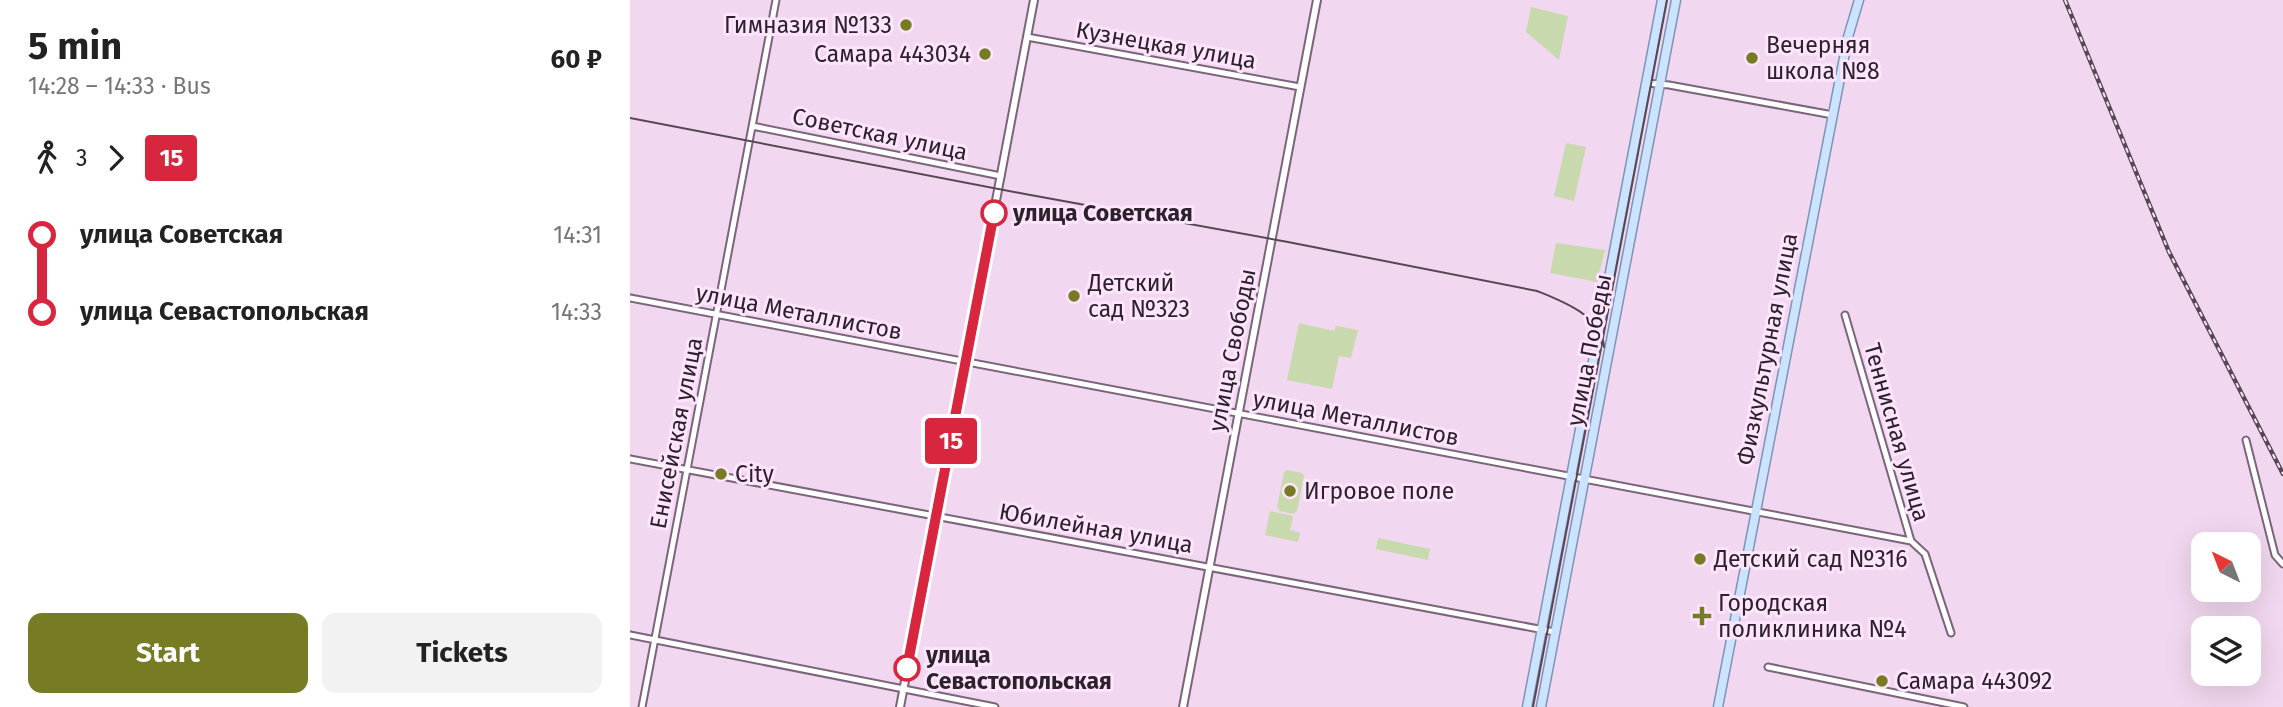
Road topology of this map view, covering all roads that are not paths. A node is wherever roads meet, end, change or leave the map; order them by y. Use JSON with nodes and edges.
{"nodes":[{"id":1,"x":776,"y":0,"type":"edge"},
{"id":2,"x":1034,"y":0,"type":"edge"},
{"id":3,"x":1317,"y":0,"type":"edge"},
{"id":4,"x":1662,"y":0,"type":"edge"},
{"id":5,"x":1676,"y":0,"type":"edge"},
{"id":6,"x":1858,"y":0,"type":"edge"},
{"id":7,"x":1027,"y":37,"type":"junction"},
{"id":8,"x":1646,"y":83,"type":"junction"},
{"id":9,"x":1660,"y":84,"type":"junction"},
{"id":10,"x":1300,"y":87,"type":"junction"},
{"id":11,"x":1833,"y":116,"type":"junction"},
{"id":12,"x":752,"y":126,"type":"junction"},
{"id":13,"x":1001,"y":176,"type":"junction"},
{"id":14,"x":630,"y":298,"type":"edge"},
{"id":15,"x":716,"y":314,"type":"junction"},
{"id":16,"x":1844,"y":315,"type":"dead end"},
{"id":17,"x":965,"y":362,"type":"junction"},
{"id":18,"x":1238,"y":413,"type":"junction"},
{"id":19,"x":2246,"y":440,"type":"dead end"},
{"id":20,"x":630,"y":458,"type":"edge"},
{"id":21,"x":687,"y":470,"type":"junction"},
{"id":22,"x":1571,"y":476,"type":"junction"},
{"id":23,"x":1584,"y":479,"type":"junction"},
{"id":24,"x":1755,"y":511,"type":"junction"},
{"id":25,"x":936,"y":517,"type":"junction"},
{"id":26,"x":1911,"y":541,"type":"junction"},
{"id":27,"x":2283,"y":564,"type":"edge"},
{"id":28,"x":1210,"y":566,"type":"junction"},
{"id":29,"x":1542,"y":631,"type":"junction"},
{"id":30,"x":1555,"y":632,"type":"junction"},
{"id":31,"x":1951,"y":633,"type":"dead end"},
{"id":32,"x":630,"y":635,"type":"edge"},
{"id":33,"x":654,"y":640,"type":"junction"},
{"id":34,"x":1768,"y":667,"type":"dead end"},
{"id":35,"x":903,"y":690,"type":"junction"},
{"id":36,"x":642,"y":707,"type":"edge"},
{"id":37,"x":900,"y":707,"type":"edge"},
{"id":38,"x":995,"y":707,"type":"edge"},
{"id":39,"x":1183,"y":707,"type":"edge"},
{"id":40,"x":1527,"y":707,"type":"edge"},
{"id":41,"x":1541,"y":707,"type":"edge"},
{"id":42,"x":1718,"y":707,"type":"edge"},
{"id":43,"x":1964,"y":707,"type":"edge"}],
"edges":[{"from":1,"to":12,"type":"street","name":"Енисейская улица"},
{"from":2,"to":7,"type":"street"},
{"from":3,"to":10,"type":"street","name":"улица Свободы"},
{"from":4,"to":8,"type":"main road","name":"улица Победы"},
{"from":5,"to":9,"type":"main road","name":"улица Победы"},
{"from":6,"to":11,"type":"main road","name":"Физкультурная улица"},
{"from":7,"to":10,"type":"street","name":"Кузнецкая улица"},
{"from":7,"to":13,"type":"street"},
{"from":8,"to":9,"type":"street"},
{"from":8,"to":22,"type":"main road","name":"улица Победы"},
{"from":9,"to":11,"type":"street"},
{"from":9,"to":23,"type":"main road","name":"улица Победы"},
{"from":10,"to":18,"type":"street","name":"улица Свободы"},
{"from":11,"to":24,"type":"main road","name":"Физкультурная улица"},
{"from":12,"to":13,"type":"street","name":"Советская улица"},
{"from":12,"to":15,"type":"street","name":"Енисейская улица"},
{"from":13,"to":17,"type":"street"},
{"from":14,"to":15,"type":"street","name":"улица Металлистов"},
{"from":15,"to":17,"type":"street","name":"улица Металлистов"},
{"from":15,"to":21,"type":"street","name":"Енисейская улица"},
{"from":16,"to":26,"type":"street","name":"Теннисная улица"},
{"from":17,"to":18,"type":"street","name":"улица Металлистов"},
{"from":17,"to":25,"type":"street"},
{"from":18,"to":22,"type":"street","name":"улица Металлистов"},
{"from":18,"to":28,"type":"street","name":"улица Свободы"},
{"from":19,"to":27,"type":"street"},
{"from":20,"to":21,"type":"street","name":"Юбилейная улица"},
{"from":21,"to":25,"type":"street","name":"Юбилейная улица"},
{"from":21,"to":33,"type":"street","name":"Енисейская улица"},
{"from":22,"to":23,"type":"street","name":"улица Металлистов"},
{"from":22,"to":29,"type":"main road","name":"улица Победы"},
{"from":23,"to":24,"type":"street","name":"улица Металлистов"},
{"from":23,"to":30,"type":"main road","name":"улица Победы"},
{"from":24,"to":26,"type":"street","name":"улица Металлистов"},
{"from":24,"to":42,"type":"main road","name":"Физкультурная улица"},
{"from":25,"to":28,"type":"street","name":"Юбилейная улица"},
{"from":25,"to":35,"type":"street"},
{"from":26,"to":31,"type":"street","name":"Теннисная улица"},
{"from":28,"to":29,"type":"street","name":"Юбилейная улица"},
{"from":28,"to":39,"type":"street","name":"улица Свободы"},
{"from":29,"to":30,"type":"street","name":"Юбилейная улица"},
{"from":29,"to":40,"type":"main road","name":"улица Победы"},
{"from":30,"to":41,"type":"main road","name":"улица Победы"},
{"from":32,"to":33,"type":"street"},
{"from":33,"to":35,"type":"street"},
{"from":33,"to":36,"type":"street","name":"Енисейская улица"},
{"from":34,"to":43,"type":"street"},
{"from":35,"to":37,"type":"street"},
{"from":35,"to":38,"type":"street"}]}
